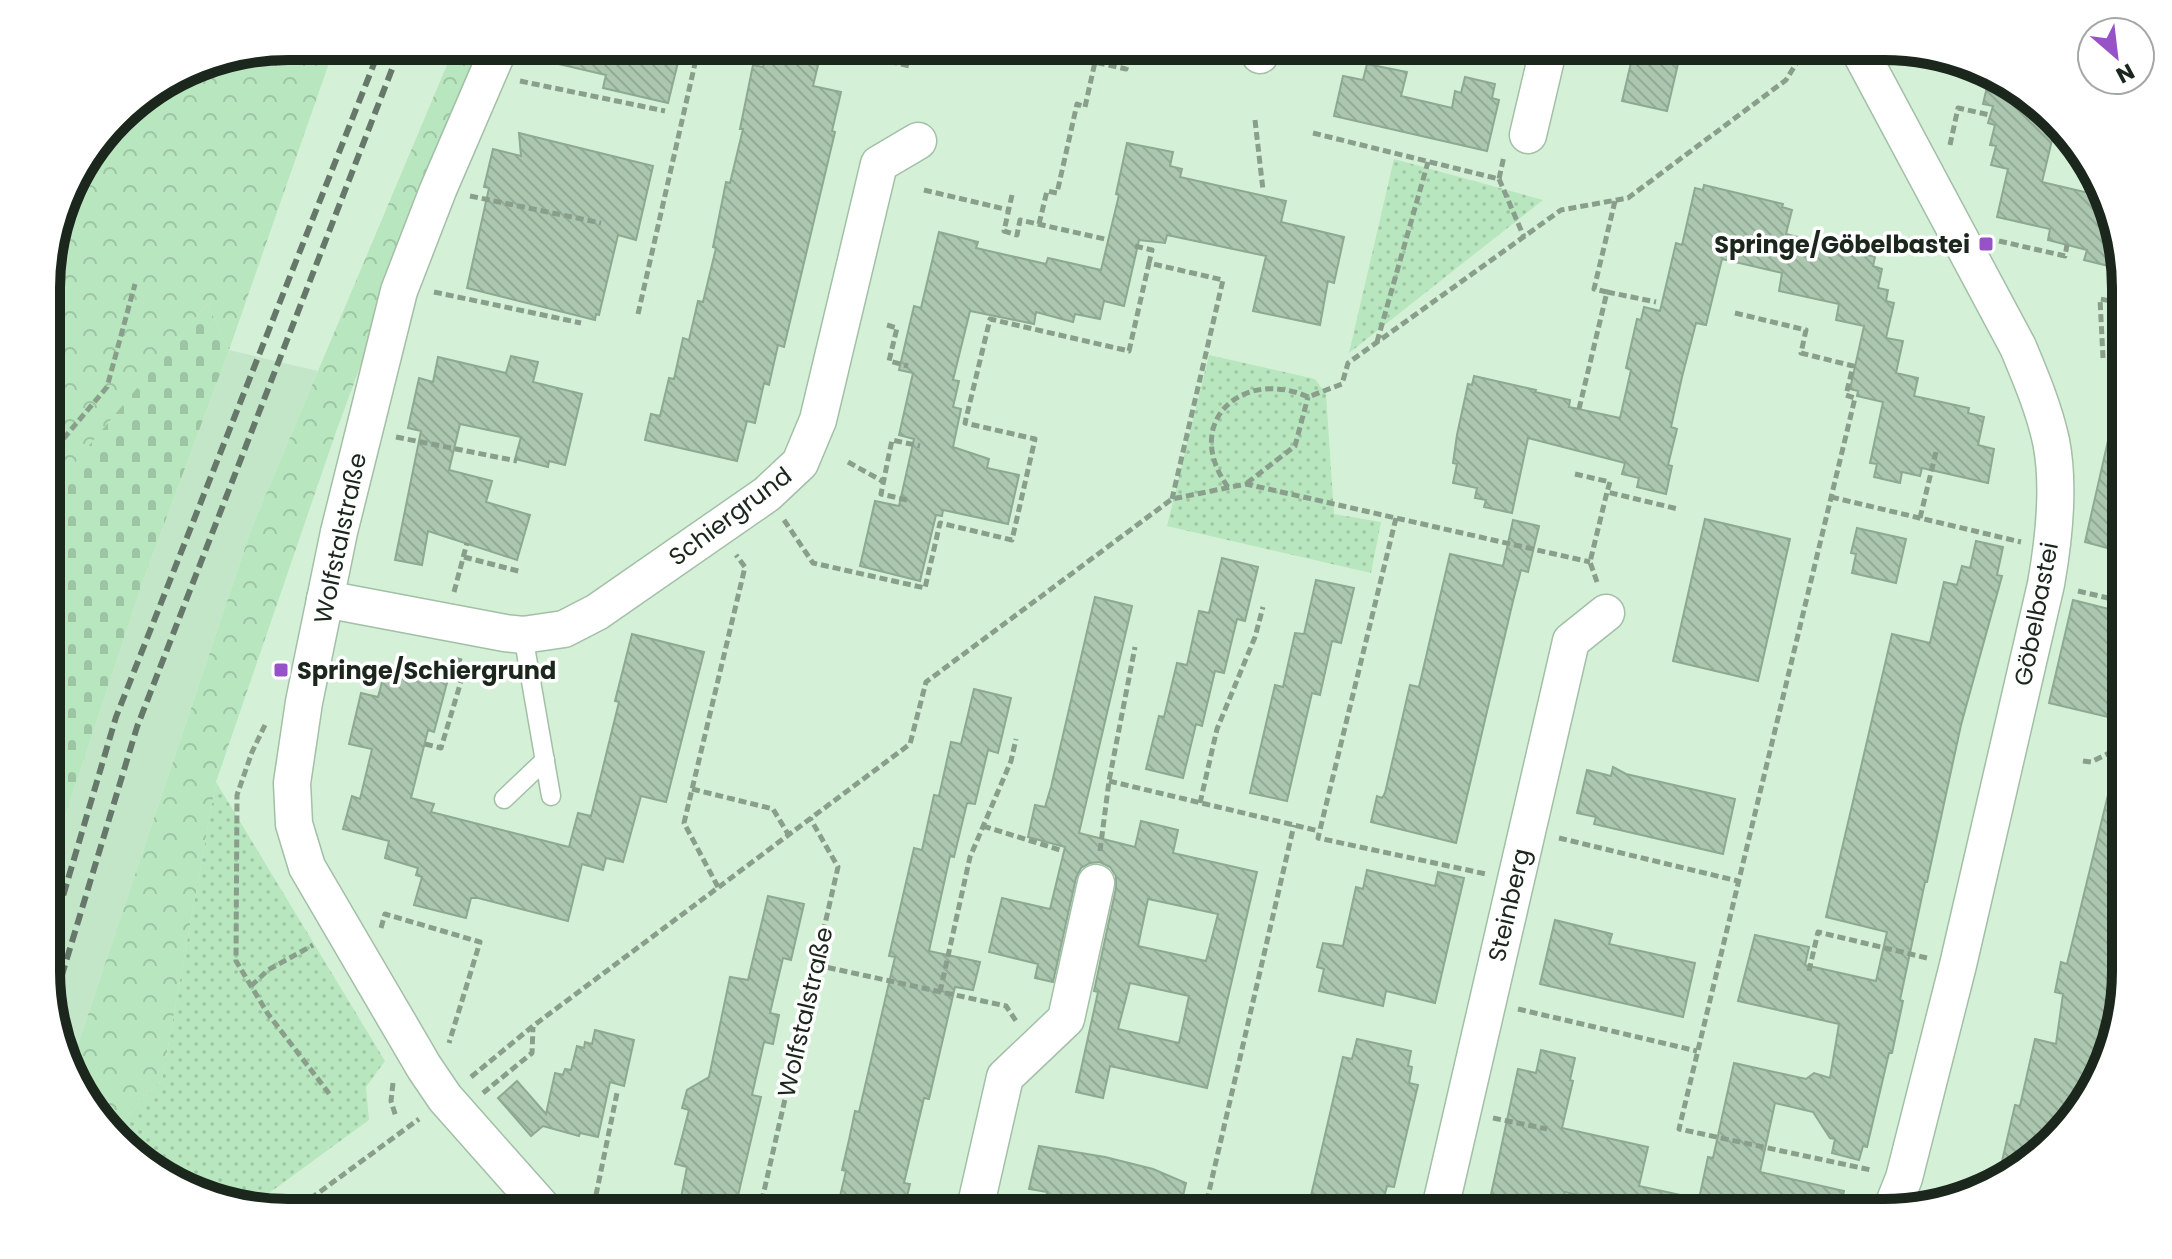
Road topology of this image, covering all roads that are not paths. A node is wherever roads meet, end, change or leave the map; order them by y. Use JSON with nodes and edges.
{"nodes":[{"id":1,"x":1546,"y":60,"type":"edge"},
{"id":2,"x":1864,"y":60,"type":"edge"},
{"id":3,"x":494,"y":61,"type":"edge"},
{"id":4,"x":1528,"y":135,"type":"road end"},
{"id":5,"x":918,"y":141,"type":"dead end"},
{"id":6,"x":325,"y":599,"type":"junction"},
{"id":7,"x":1606,"y":613,"type":"road end"},
{"id":8,"x":523,"y":635,"type":"junction"},
{"id":9,"x":545,"y":760,"type":"junction"},
{"id":10,"x":551,"y":796,"type":"dead end"},
{"id":11,"x":504,"y":799,"type":"dead end"},
{"id":12,"x":1096,"y":883,"type":"road end"},
{"id":13,"x":535,"y":1199,"type":"edge"},
{"id":14,"x":977,"y":1199,"type":"edge"},
{"id":15,"x":1442,"y":1199,"type":"edge"},
{"id":16,"x":1896,"y":1199,"type":"edge"}],
"edges":[{"from":1,"to":4,"type":"street"},
{"from":2,"to":16,"type":"street","name":"Göbelbastei"},
{"from":3,"to":6,"type":"street","name":"Wolfstalstraße"},
{"from":5,"to":8,"type":"street","name":"Schiergrund"},
{"from":6,"to":8,"type":"street","name":"Schiergrund"},
{"from":6,"to":13,"type":"street","name":"Wolfstalstraße"},
{"from":7,"to":15,"type":"street","name":"Steinberg"},
{"from":8,"to":9,"type":"lane"},
{"from":9,"to":10,"type":"lane"},
{"from":9,"to":11,"type":"lane"},
{"from":12,"to":14,"type":"street"}]}
